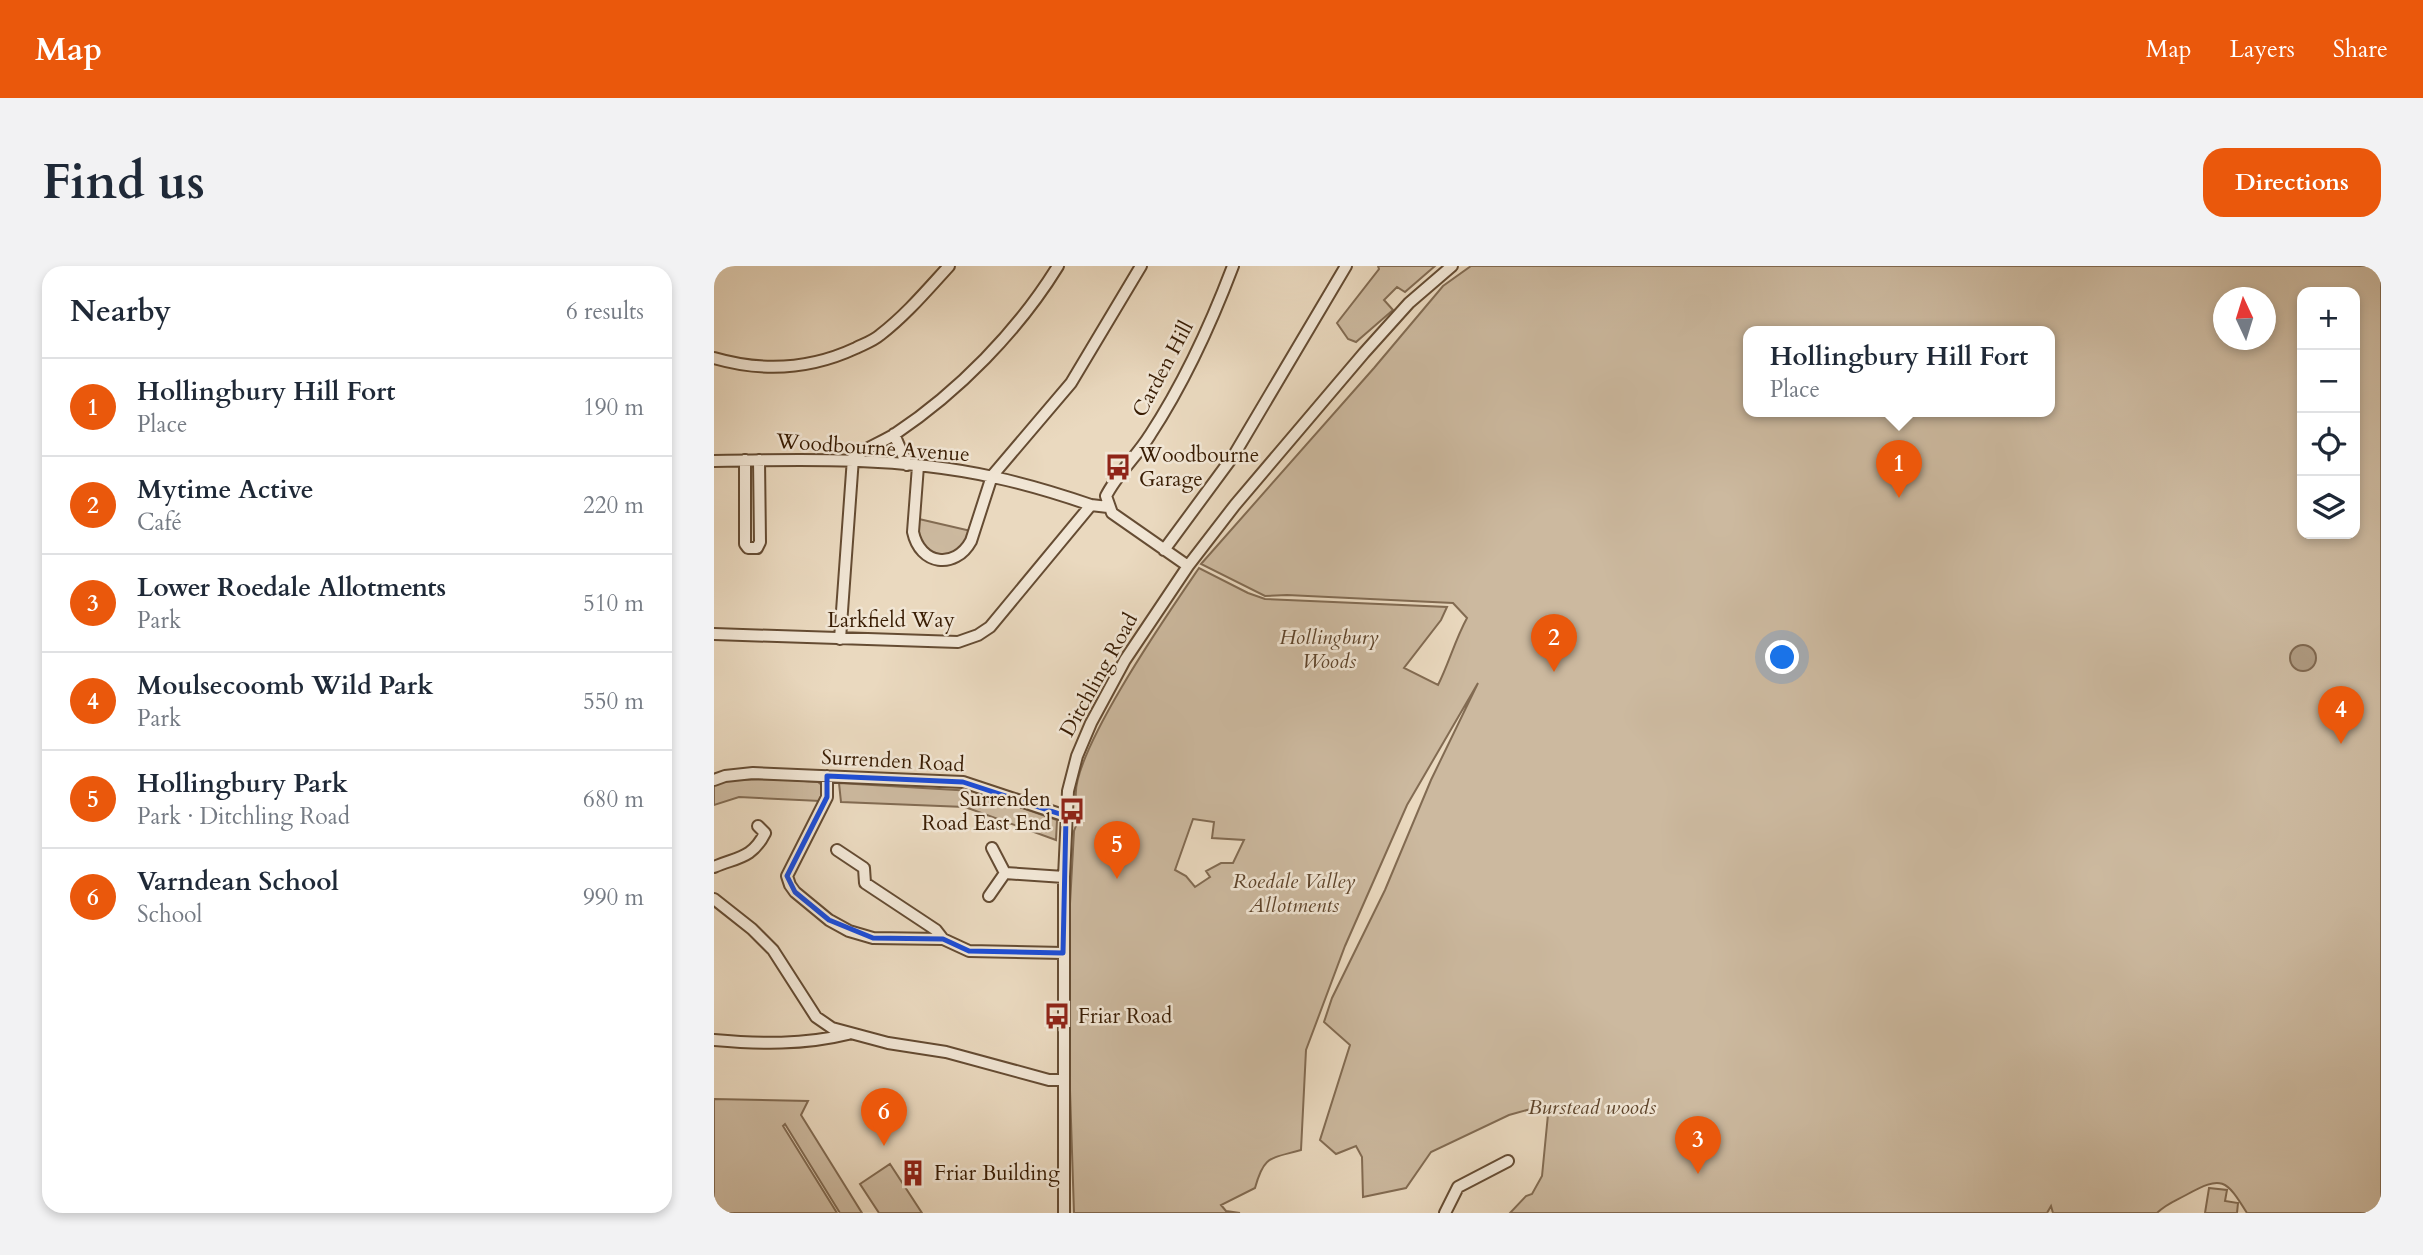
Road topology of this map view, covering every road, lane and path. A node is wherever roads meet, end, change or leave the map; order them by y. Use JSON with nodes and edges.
{"nodes":[{"id":1,"x":949,"y":266,"type":"edge"},
{"id":2,"x":1058,"y":266,"type":"edge"},
{"id":3,"x":1140,"y":266,"type":"edge"},
{"id":4,"x":1233,"y":266,"type":"edge"},
{"id":5,"x":1346,"y":266,"type":"edge"},
{"id":6,"x":1452,"y":266,"type":"edge"},
{"id":7,"x":714,"y":358,"type":"edge"},
{"id":8,"x":894,"y":434,"type":"junction"},
{"id":9,"x":745,"y":460,"type":"junction"},
{"id":10,"x":759,"y":460,"type":"junction"},
{"id":11,"x":714,"y":461,"type":"edge"},
{"id":12,"x":852,"y":462,"type":"junction"},
{"id":13,"x":912,"y":466,"type":"junction"},
{"id":14,"x":992,"y":476,"type":"junction"},
{"id":15,"x":1091,"y":505,"type":"junction"},
{"id":16,"x":1108,"y":507,"type":"junction"},
{"id":17,"x":1164,"y":550,"type":"junction"},
{"id":18,"x":1188,"y":566,"type":"junction"},
{"id":19,"x":714,"y":634,"type":"edge"},
{"id":20,"x":840,"y":639,"type":"junction"},
{"id":21,"x":827,"y":776,"type":"junction"},
{"id":22,"x":714,"y":780,"type":"edge"},
{"id":23,"x":1066,"y":816,"type":"junction"},
{"id":24,"x":765,"y":830,"type":"dead end"},
{"id":25,"x":992,"y":848,"type":"dead end"},
{"id":26,"x":837,"y":850,"type":"dead end"},
{"id":27,"x":714,"y":867,"type":"edge"},
{"id":28,"x":1005,"y":873,"type":"junction"},
{"id":29,"x":1064,"y":877,"type":"junction"},
{"id":30,"x":989,"y":896,"type":"dead end"},
{"id":31,"x":716,"y":905,"type":"edge"},
{"id":32,"x":943,"y":939,"type":"junction"},
{"id":33,"x":1063,"y":953,"type":"junction"},
{"id":34,"x":816,"y":1017,"type":"junction"},
{"id":35,"x":848,"y":1034,"type":"junction"},
{"id":36,"x":714,"y":1040,"type":"edge"},
{"id":37,"x":813,"y":1041,"type":"junction"},
{"id":38,"x":1063,"y":1080,"type":"junction"},
{"id":39,"x":1508,"y":1161,"type":"dead end"},
{"id":40,"x":1064,"y":1213,"type":"edge"},
{"id":41,"x":1445,"y":1213,"type":"edge"}],
"edges":[{"from":1,"to":7,"type":"street"},
{"from":2,"to":8,"type":"street"},
{"from":3,"to":14,"type":"street"},
{"from":4,"to":16,"type":"street","name":"Carden Hill"},
{"from":5,"to":17,"type":"street"},
{"from":6,"to":18,"type":"street","name":"Ditchling Road"},
{"from":8,"to":12,"type":"street"},
{"from":8,"to":13,"type":"street"},
{"from":9,"to":10,"type":"street","name":"Woodbourne Avenue"},
{"from":9,"to":10,"type":"street"},
{"from":9,"to":11,"type":"street","name":"Woodbourne Avenue"},
{"from":10,"to":12,"type":"street","name":"Woodbourne Avenue"},
{"from":12,"to":13,"type":"street","name":"Woodbourne Avenue"},
{"from":12,"to":20,"type":"street"},
{"from":13,"to":14,"type":"street","name":"Woodbourne Avenue"},
{"from":13,"to":14,"type":"street"},
{"from":14,"to":15,"type":"street","name":"Woodbourne Avenue"},
{"from":15,"to":16,"type":"street","name":"Woodbourne Avenue"},
{"from":15,"to":20,"type":"street","name":"Larkfield Way"},
{"from":16,"to":17,"type":"street"},
{"from":17,"to":18,"type":"street"},
{"from":18,"to":23,"type":"street","name":"Ditchling Road"},
{"from":19,"to":20,"type":"street","name":"Larkfield Way"},
{"from":21,"to":22,"type":"street","name":"Surrenden Road"},
{"from":21,"to":23,"type":"street","name":"Surrenden Road"},
{"from":21,"to":32,"type":"street"},
{"from":23,"to":29,"type":"street","name":"Ditchling Road"},
{"from":24,"to":27,"type":"street"},
{"from":25,"to":28,"type":"street"},
{"from":26,"to":32,"type":"street"},
{"from":28,"to":29,"type":"street"},
{"from":28,"to":30,"type":"street"},
{"from":29,"to":33,"type":"street","name":"Ditchling Road"},
{"from":31,"to":34,"type":"street"},
{"from":32,"to":33,"type":"street"},
{"from":33,"to":38,"type":"street","name":"Ditchling Road"},
{"from":34,"to":35,"type":"street"},
{"from":34,"to":37,"type":"street"},
{"from":35,"to":37,"type":"street"},
{"from":35,"to":38,"type":"street"},
{"from":36,"to":37,"type":"street"},
{"from":38,"to":40,"type":"street","name":"Ditchling Road"},
{"from":39,"to":41,"type":"street"}]}
